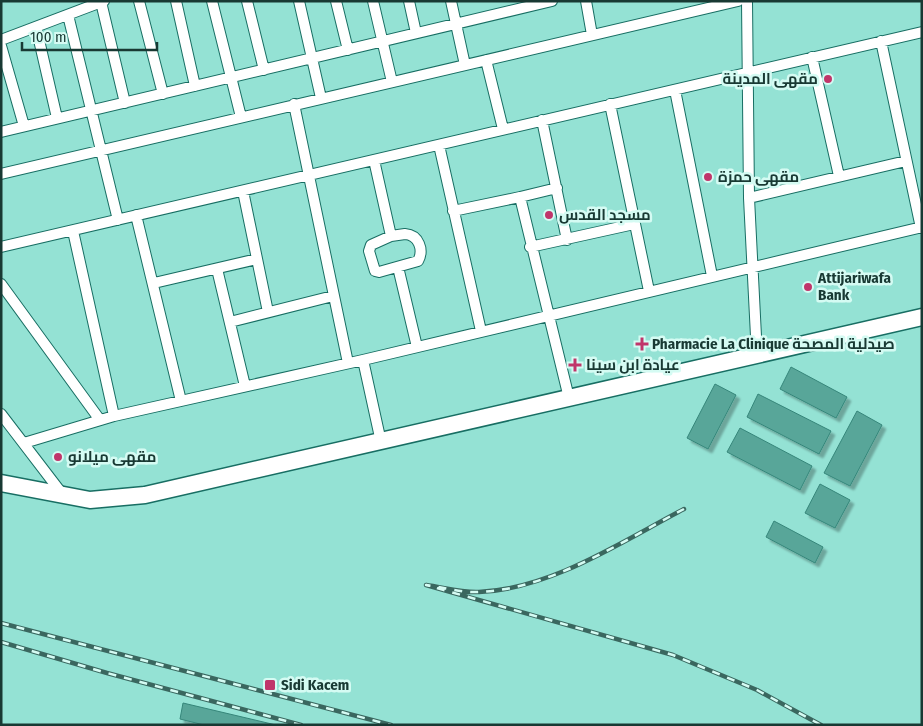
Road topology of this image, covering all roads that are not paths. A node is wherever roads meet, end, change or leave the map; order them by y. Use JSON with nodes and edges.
{"nodes":[{"id":1,"x":139,"y":1,"type":"edge"},
{"id":2,"x":176,"y":1,"type":"edge"},
{"id":3,"x":212,"y":1,"type":"edge"},
{"id":4,"x":247,"y":1,"type":"edge"},
{"id":5,"x":299,"y":1,"type":"edge"},
{"id":6,"x":336,"y":1,"type":"edge"},
{"id":7,"x":373,"y":1,"type":"edge"},
{"id":8,"x":409,"y":1,"type":"edge"},
{"id":9,"x":451,"y":1,"type":"edge"},
{"id":10,"x":552,"y":1,"type":"edge"},
{"id":11,"x":586,"y":1,"type":"edge"},
{"id":12,"x":738,"y":1,"type":"edge"},
{"id":13,"x":748,"y":1,"type":"edge"},
{"id":14,"x":102,"y":2,"type":"edge"},
{"id":15,"x":710,"y":4,"type":"edge"},
{"id":16,"x":68,"y":15,"type":"junction"},
{"id":17,"x":457,"y":24,"type":"junction"},
{"id":18,"x":36,"y":27,"type":"junction"},
{"id":19,"x":922,"y":32,"type":"edge"},
{"id":20,"x":416,"y":33,"type":"junction"},
{"id":21,"x":592,"y":35,"type":"junction"},
{"id":22,"x":1,"y":40,"type":"edge"},
{"id":23,"x":383,"y":41,"type":"junction"},
{"id":24,"x":881,"y":42,"type":"junction"},
{"id":25,"x":1,"y":46,"type":"edge"},
{"id":26,"x":348,"y":50,"type":"junction"},
{"id":27,"x":812,"y":57,"type":"junction"},
{"id":28,"x":311,"y":58,"type":"junction"},
{"id":29,"x":486,"y":60,"type":"junction"},
{"id":30,"x":465,"y":65,"type":"junction"},
{"id":31,"x":264,"y":70,"type":"junction"},
{"id":32,"x":748,"y":72,"type":"junction"},
{"id":33,"x":230,"y":78,"type":"junction"},
{"id":34,"x":392,"y":82,"type":"junction"},
{"id":35,"x":196,"y":86,"type":"junction"},
{"id":36,"x":674,"y":90,"type":"junction"},
{"id":37,"x":163,"y":94,"type":"junction"},
{"id":38,"x":322,"y":98,"type":"junction"},
{"id":39,"x":125,"y":103,"type":"junction"},
{"id":40,"x":294,"y":104,"type":"junction"},
{"id":41,"x":610,"y":104,"type":"junction"},
{"id":42,"x":91,"y":110,"type":"junction"},
{"id":43,"x":241,"y":117,"type":"junction"},
{"id":44,"x":57,"y":118,"type":"junction"},
{"id":45,"x":542,"y":120,"type":"junction"},
{"id":46,"x":24,"y":126,"type":"junction"},
{"id":47,"x":503,"y":129,"type":"junction"},
{"id":48,"x":1,"y":132,"type":"edge"},
{"id":49,"x":439,"y":145,"type":"junction"},
{"id":50,"x":101,"y":149,"type":"junction"},
{"id":51,"x":374,"y":160,"type":"junction"},
{"id":52,"x":906,"y":161,"type":"junction"},
{"id":53,"x":1,"y":174,"type":"edge"},
{"id":54,"x":308,"y":175,"type":"junction"},
{"id":55,"x":839,"y":176,"type":"junction"},
{"id":56,"x":556,"y":188,"type":"junction"},
{"id":57,"x":243,"y":191,"type":"junction"},
{"id":58,"x":520,"y":197,"type":"junction"},
{"id":59,"x":749,"y":198,"type":"junction"},
{"id":60,"x":453,"y":211,"type":"junction"},
{"id":61,"x":136,"y":215,"type":"junction"},
{"id":62,"x":118,"y":220,"type":"junction"},
{"id":63,"x":634,"y":224,"type":"junction"},
{"id":64,"x":921,"y":227,"type":"edge"},
{"id":65,"x":73,"y":231,"type":"junction"},
{"id":66,"x":391,"y":236,"type":"junction"},
{"id":67,"x":568,"y":240,"type":"junction"},
{"id":68,"x":1,"y":247,"type":"edge"},
{"id":69,"x":530,"y":247,"type":"junction"},
{"id":70,"x":257,"y":259,"type":"junction"},
{"id":71,"x":751,"y":267,"type":"junction"},
{"id":72,"x":398,"y":268,"type":"junction"},
{"id":73,"x":217,"y":269,"type":"junction"},
{"id":74,"x":712,"y":276,"type":"junction"},
{"id":75,"x":154,"y":282,"type":"junction"},
{"id":76,"x":1,"y":284,"type":"edge"},
{"id":77,"x":649,"y":291,"type":"junction"},
{"id":78,"x":333,"y":296,"type":"junction"},
{"id":79,"x":268,"y":312,"type":"junction"},
{"id":80,"x":547,"y":316,"type":"junction"},
{"id":81,"x":922,"y":316,"type":"edge"},
{"id":82,"x":230,"y":322,"type":"junction"},
{"id":83,"x":481,"y":331,"type":"junction"},
{"id":84,"x":417,"y":347,"type":"junction"},
{"id":85,"x":757,"y":356,"type":"junction"},
{"id":86,"x":363,"y":360,"type":"junction"},
{"id":87,"x":348,"y":363,"type":"junction"},
{"id":88,"x":246,"y":386,"type":"junction"},
{"id":89,"x":569,"y":398,"type":"junction"},
{"id":90,"x":181,"y":401,"type":"junction"},
{"id":91,"x":1,"y":414,"type":"edge"},
{"id":92,"x":114,"y":416,"type":"junction"},
{"id":93,"x":100,"y":420,"type":"junction"},
{"id":94,"x":381,"y":442,"type":"junction"},
{"id":95,"x":24,"y":443,"type":"junction"},
{"id":96,"x":1,"y":483,"type":"edge"},
{"id":97,"x":65,"y":496,"type":"junction"}],
"edges":[{"from":1,"to":37,"type":"street"},
{"from":2,"to":35,"type":"street"},
{"from":3,"to":33,"type":"street"},
{"from":4,"to":31,"type":"street"},
{"from":5,"to":28,"type":"street"},
{"from":6,"to":26,"type":"street"},
{"from":7,"to":23,"type":"street"},
{"from":8,"to":20,"type":"street"},
{"from":9,"to":17,"type":"street"},
{"from":10,"to":17,"type":"street"},
{"from":11,"to":21,"type":"street"},
{"from":12,"to":15,"type":"street"},
{"from":13,"to":32,"type":"street"},
{"from":14,"to":16,"type":"street"},
{"from":14,"to":39,"type":"street"},
{"from":15,"to":21,"type":"street"},
{"from":16,"to":18,"type":"street"},
{"from":16,"to":42,"type":"street"},
{"from":17,"to":20,"type":"street"},
{"from":17,"to":30,"type":"street"},
{"from":18,"to":22,"type":"street"},
{"from":18,"to":44,"type":"street"},
{"from":19,"to":24,"type":"street"},
{"from":20,"to":23,"type":"street"},
{"from":21,"to":29,"type":"street"},
{"from":23,"to":26,"type":"street"},
{"from":23,"to":34,"type":"street"},
{"from":24,"to":27,"type":"street"},
{"from":24,"to":52,"type":"street"},
{"from":25,"to":46,"type":"street"},
{"from":26,"to":28,"type":"street"},
{"from":27,"to":32,"type":"street"},
{"from":27,"to":55,"type":"street"},
{"from":28,"to":31,"type":"street"},
{"from":28,"to":38,"type":"street"},
{"from":29,"to":30,"type":"street"},
{"from":29,"to":47,"type":"street"},
{"from":30,"to":34,"type":"street"},
{"from":31,"to":33,"type":"street"},
{"from":32,"to":36,"type":"street"},
{"from":32,"to":59,"type":"street"},
{"from":33,"to":35,"type":"street"},
{"from":33,"to":43,"type":"street"},
{"from":34,"to":38,"type":"street"},
{"from":35,"to":37,"type":"street"},
{"from":36,"to":41,"type":"street"},
{"from":36,"to":74,"type":"street"},
{"from":37,"to":39,"type":"street"},
{"from":38,"to":40,"type":"street"},
{"from":39,"to":42,"type":"street"},
{"from":40,"to":43,"type":"street"},
{"from":40,"to":54,"type":"street"},
{"from":41,"to":45,"type":"street"},
{"from":41,"to":63,"type":"street"},
{"from":42,"to":44,"type":"street"},
{"from":42,"to":50,"type":"street"},
{"from":43,"to":50,"type":"street"},
{"from":44,"to":46,"type":"street"},
{"from":45,"to":47,"type":"street"},
{"from":45,"to":56,"type":"street"},
{"from":46,"to":48,"type":"street"},
{"from":47,"to":49,"type":"street"},
{"from":49,"to":51,"type":"street"},
{"from":49,"to":60,"type":"street"},
{"from":50,"to":53,"type":"street"},
{"from":50,"to":62,"type":"street"},
{"from":51,"to":54,"type":"street"},
{"from":51,"to":66,"type":"street"},
{"from":52,"to":55,"type":"street"},
{"from":52,"to":64,"type":"street"},
{"from":54,"to":57,"type":"street"},
{"from":54,"to":78,"type":"street"},
{"from":55,"to":59,"type":"street"},
{"from":56,"to":58,"type":"street"},
{"from":56,"to":67,"type":"street"},
{"from":57,"to":61,"type":"street"},
{"from":57,"to":70,"type":"street"},
{"from":58,"to":60,"type":"street"},
{"from":58,"to":69,"type":"street"},
{"from":59,"to":71,"type":"street"},
{"from":60,"to":83,"type":"street"},
{"from":61,"to":62,"type":"street"},
{"from":61,"to":75,"type":"street"},
{"from":62,"to":65,"type":"street"},
{"from":63,"to":67,"type":"street"},
{"from":63,"to":77,"type":"street"},
{"from":64,"to":71,"type":"street"},
{"from":65,"to":68,"type":"street"},
{"from":65,"to":92,"type":"street"},
{"from":66,"to":72,"type":"street"},
{"from":66,"to":72,"type":"street"},
{"from":67,"to":69,"type":"street"},
{"from":69,"to":80,"type":"street"},
{"from":70,"to":73,"type":"street"},
{"from":70,"to":79,"type":"street"},
{"from":71,"to":74,"type":"street"},
{"from":71,"to":85,"type":"street"},
{"from":72,"to":84,"type":"street"},
{"from":73,"to":75,"type":"street"},
{"from":73,"to":82,"type":"street"},
{"from":74,"to":77,"type":"street"},
{"from":75,"to":90,"type":"street"},
{"from":76,"to":93,"type":"street"},
{"from":77,"to":80,"type":"street"},
{"from":78,"to":79,"type":"street"},
{"from":78,"to":87,"type":"street"},
{"from":79,"to":82,"type":"street"},
{"from":80,"to":83,"type":"street"},
{"from":80,"to":89,"type":"street"},
{"from":81,"to":85,"type":"main road"},
{"from":82,"to":88,"type":"street"},
{"from":83,"to":84,"type":"street"},
{"from":84,"to":86,"type":"street"},
{"from":85,"to":89,"type":"main road"},
{"from":86,"to":87,"type":"street"},
{"from":86,"to":94,"type":"street"},
{"from":87,"to":88,"type":"street"},
{"from":88,"to":90,"type":"street"},
{"from":89,"to":94,"type":"main road"},
{"from":90,"to":92,"type":"street"},
{"from":91,"to":95,"type":"street"},
{"from":92,"to":93,"type":"street"},
{"from":93,"to":95,"type":"street"},
{"from":94,"to":97,"type":"main road"},
{"from":95,"to":97,"type":"street"},
{"from":96,"to":97,"type":"main road"}]}
